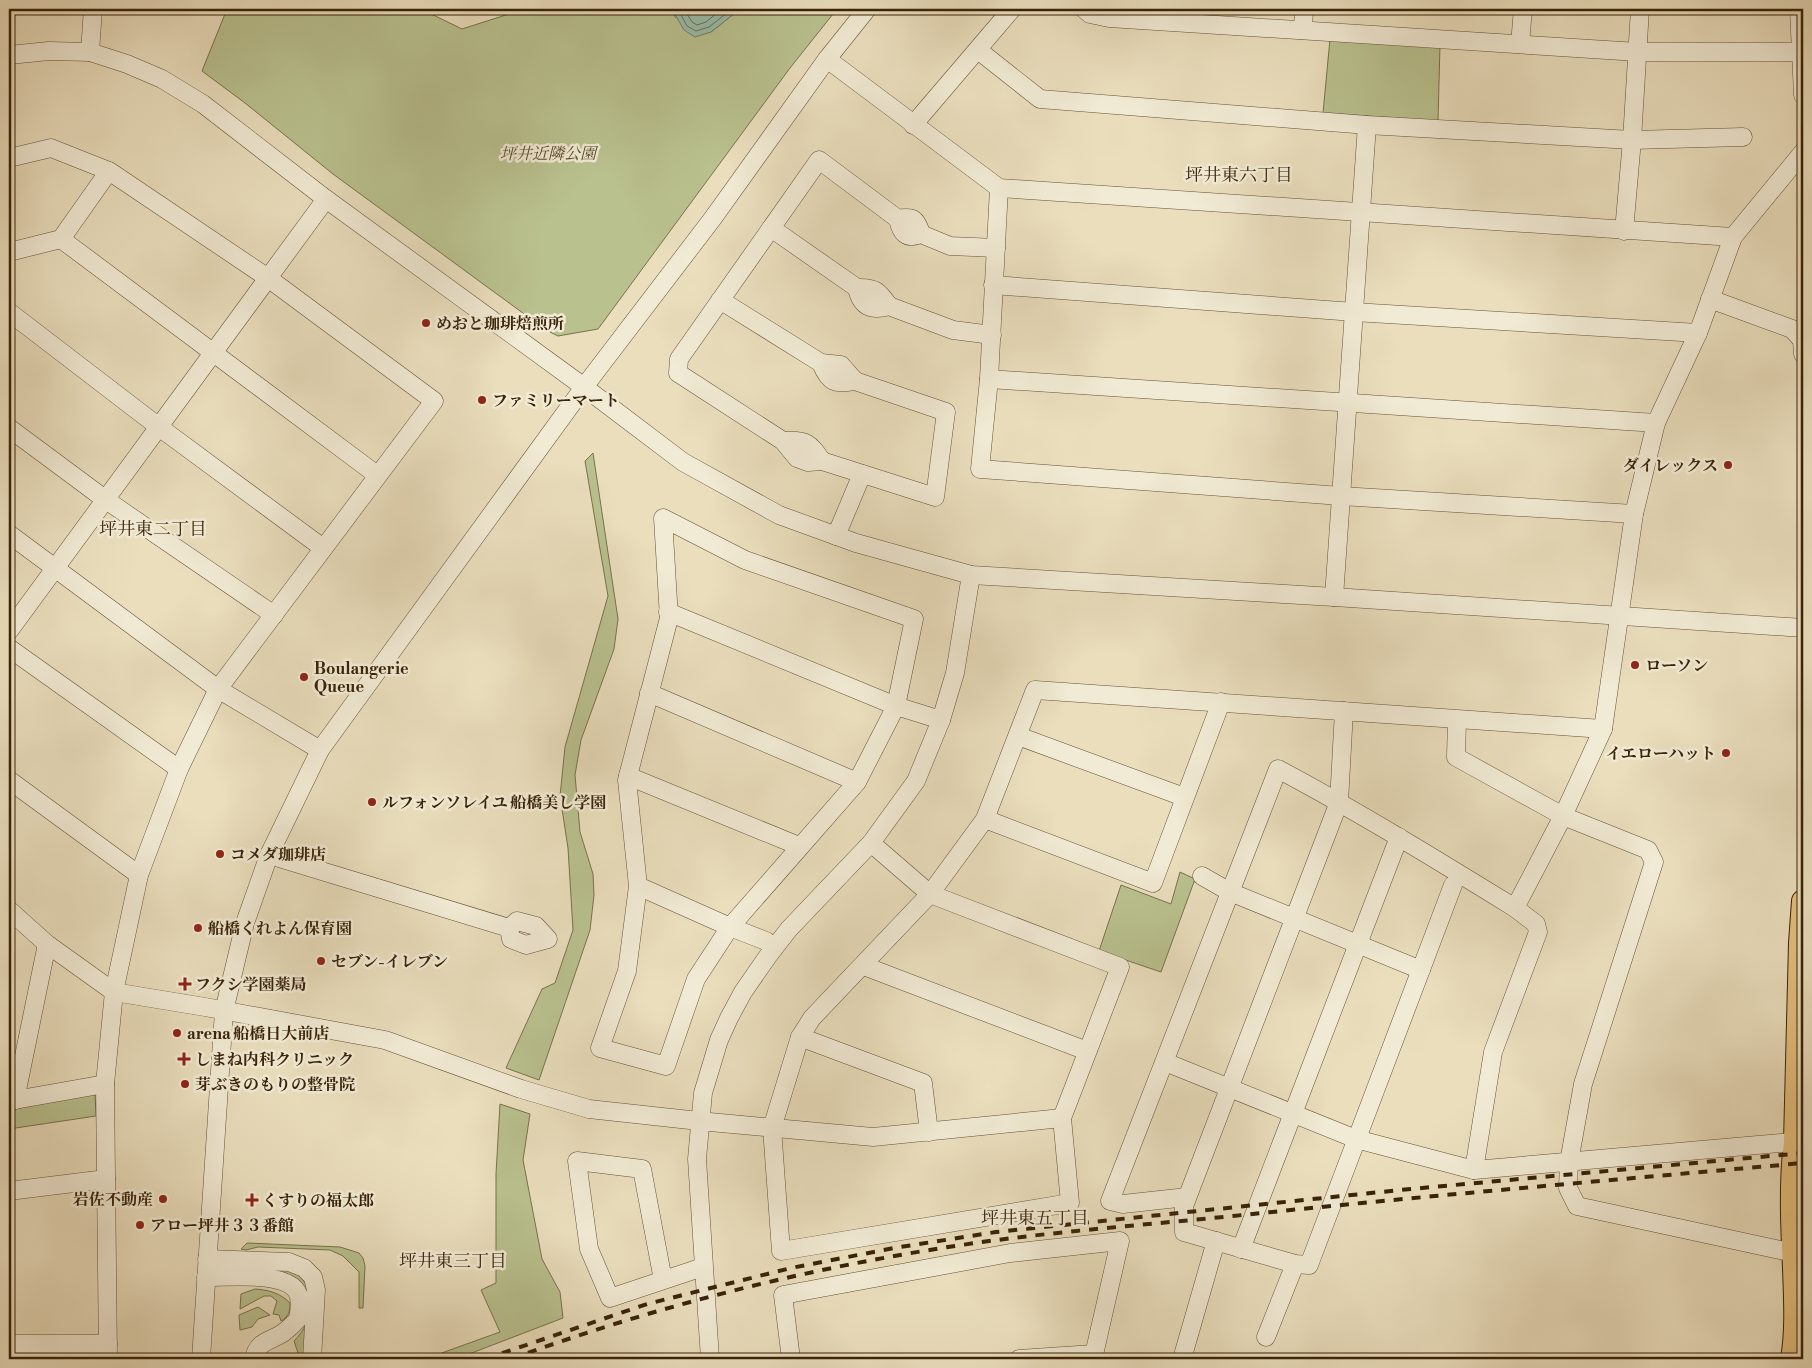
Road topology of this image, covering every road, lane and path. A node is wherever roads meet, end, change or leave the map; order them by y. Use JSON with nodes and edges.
{"nodes":[{"id":1,"x":93,"y":9,"type":"edge"},
{"id":2,"x":866,"y":9,"type":"edge"},
{"id":3,"x":1012,"y":9,"type":"edge"},
{"id":4,"x":1084,"y":9,"type":"edge"},
{"id":5,"x":1304,"y":9,"type":"edge"},
{"id":6,"x":1523,"y":9,"type":"edge"},
{"id":7,"x":1640,"y":9,"type":"edge"},
{"id":8,"x":1799,"y":9,"type":"edge"},
{"id":9,"x":1303,"y":30,"type":"junction"},
{"id":10,"x":1520,"y":44,"type":"junction"},
{"id":11,"x":978,"y":50,"type":"junction"},
{"id":12,"x":90,"y":52,"type":"junction"},
{"id":13,"x":1638,"y":52,"type":"junction"},
{"id":14,"x":1800,"y":52,"type":"junction"},
{"id":15,"x":9,"y":55,"type":"edge"},
{"id":16,"x":827,"y":59,"type":"junction"},
{"id":17,"x":1803,"y":95,"type":"edge"},
{"id":18,"x":913,"y":125,"type":"junction"},
{"id":19,"x":1367,"y":125,"type":"junction"},
{"id":20,"x":1743,"y":136,"type":"dead end"},
{"id":21,"x":1632,"y":140,"type":"junction"},
{"id":22,"x":1803,"y":152,"type":"edge"},
{"id":23,"x":9,"y":158,"type":"edge"},
{"id":24,"x":109,"y":171,"type":"junction"},
{"id":25,"x":999,"y":188,"type":"junction"},
{"id":26,"x":326,"y":199,"type":"junction"},
{"id":27,"x":1361,"y":212,"type":"junction"},
{"id":28,"x":771,"y":228,"type":"junction"},
{"id":29,"x":1624,"y":231,"type":"junction"},
{"id":30,"x":1732,"y":238,"type":"junction"},
{"id":31,"x":61,"y":239,"type":"junction"},
{"id":32,"x":996,"y":248,"type":"junction"},
{"id":33,"x":9,"y":252,"type":"edge"},
{"id":34,"x":268,"y":278,"type":"junction"},
{"id":35,"x":993,"y":285,"type":"junction"},
{"id":36,"x":1710,"y":299,"type":"junction"},
{"id":37,"x":720,"y":300,"type":"junction"},
{"id":38,"x":9,"y":312,"type":"edge"},
{"id":39,"x":1354,"y":312,"type":"junction"},
{"id":40,"x":1698,"y":333,"type":"junction"},
{"id":41,"x":992,"y":335,"type":"junction"},
{"id":42,"x":213,"y":354,"type":"junction"},
{"id":43,"x":1803,"y":354,"type":"edge"},
{"id":44,"x":989,"y":380,"type":"junction"},
{"id":45,"x":584,"y":387,"type":"junction"},
{"id":46,"x":1347,"y":404,"type":"junction"},
{"id":47,"x":1656,"y":423,"type":"junction"},
{"id":48,"x":159,"y":427,"type":"junction"},
{"id":49,"x":9,"y":428,"type":"edge"},
{"id":50,"x":862,"y":474,"type":"junction"},
{"id":51,"x":377,"y":475,"type":"junction"},
{"id":52,"x":1341,"y":496,"type":"junction"},
{"id":53,"x":106,"y":500,"type":"junction"},
{"id":54,"x":1634,"y":514,"type":"junction"},
{"id":55,"x":9,"y":534,"type":"edge"},
{"id":56,"x":836,"y":536,"type":"junction"},
{"id":57,"x":323,"y":548,"type":"junction"},
{"id":58,"x":55,"y":568,"type":"junction"},
{"id":59,"x":971,"y":574,"type":"junction"},
{"id":60,"x":1334,"y":597,"type":"junction"},
{"id":61,"x":668,"y":612,"type":"junction"},
{"id":62,"x":274,"y":615,"type":"junction"},
{"id":63,"x":1618,"y":617,"type":"junction"},
{"id":64,"x":1803,"y":628,"type":"edge"},
{"id":65,"x":9,"y":631,"type":"edge"},
{"id":66,"x":9,"y":648,"type":"edge"},
{"id":67,"x":218,"y":689,"type":"junction"},
{"id":68,"x":649,"y":693,"type":"junction"},
{"id":69,"x":1221,"y":702,"type":"junction"},
{"id":70,"x":896,"y":706,"type":"junction"},
{"id":71,"x":1344,"y":712,"type":"junction"},
{"id":72,"x":941,"y":720,"type":"junction"},
{"id":73,"x":1458,"y":720,"type":"junction"},
{"id":74,"x":1603,"y":729,"type":"junction"},
{"id":75,"x":1018,"y":736,"type":"junction"},
{"id":76,"x":320,"y":750,"type":"junction"},
{"id":77,"x":179,"y":769,"type":"junction"},
{"id":78,"x":628,"y":776,"type":"junction"},
{"id":79,"x":9,"y":780,"type":"edge"},
{"id":80,"x":857,"y":782,"type":"junction"},
{"id":81,"x":1184,"y":797,"type":"junction"},
{"id":82,"x":1339,"y":802,"type":"junction"},
{"id":83,"x":1563,"y":816,"type":"junction"},
{"id":84,"x":985,"y":819,"type":"junction"},
{"id":85,"x":1399,"y":837,"type":"junction"},
{"id":86,"x":871,"y":843,"type":"junction"},
{"id":87,"x":799,"y":846,"type":"junction"},
{"id":88,"x":269,"y":855,"type":"junction"},
{"id":89,"x":139,"y":875,"type":"junction"},
{"id":90,"x":1202,"y":876,"type":"dead end"},
{"id":91,"x":1453,"y":885,"type":"dead end"},
{"id":92,"x":638,"y":886,"type":"junction"},
{"id":93,"x":1230,"y":892,"type":"junction"},
{"id":94,"x":930,"y":894,"type":"junction"},
{"id":95,"x":1803,"y":901,"type":"edge"},
{"id":96,"x":1515,"y":908,"type":"junction"},
{"id":97,"x":9,"y":910,"type":"edge"},
{"id":98,"x":1294,"y":919,"type":"junction"},
{"id":99,"x":730,"y":927,"type":"junction"},
{"id":100,"x":509,"y":928,"type":"dead end"},
{"id":101,"x":47,"y":944,"type":"junction"},
{"id":102,"x":1358,"y":945,"type":"junction"},
{"id":103,"x":774,"y":948,"type":"junction"},
{"id":104,"x":864,"y":966,"type":"junction"},
{"id":105,"x":1421,"y":970,"type":"junction"},
{"id":106,"x":114,"y":992,"type":"junction"},
{"id":107,"x":224,"y":1011,"type":"junction"},
{"id":108,"x":800,"y":1037,"type":"junction"},
{"id":109,"x":1087,"y":1051,"type":"junction"},
{"id":110,"x":1165,"y":1062,"type":"junction"},
{"id":111,"x":105,"y":1084,"type":"junction"},
{"id":112,"x":1228,"y":1088,"type":"junction"},
{"id":113,"x":12,"y":1100,"type":"edge"},
{"id":114,"x":1293,"y":1114,"type":"junction"},
{"id":115,"x":1062,"y":1118,"type":"junction"},
{"id":116,"x":699,"y":1122,"type":"junction"},
{"id":117,"x":772,"y":1128,"type":"junction"},
{"id":118,"x":929,"y":1132,"type":"junction"},
{"id":119,"x":1356,"y":1139,"type":"junction"},
{"id":120,"x":1799,"y":1142,"type":"edge"},
{"id":121,"x":1569,"y":1162,"type":"junction"},
{"id":122,"x":1474,"y":1170,"type":"junction"},
{"id":123,"x":106,"y":1179,"type":"junction"},
{"id":124,"x":9,"y":1191,"type":"edge"},
{"id":125,"x":1187,"y":1197,"type":"junction"},
{"id":126,"x":1216,"y":1242,"type":"junction"},
{"id":127,"x":1241,"y":1249,"type":"junction"},
{"id":128,"x":1794,"y":1253,"type":"junction"},
{"id":129,"x":207,"y":1259,"type":"junction"},
{"id":130,"x":1295,"y":1264,"type":"junction"},
{"id":131,"x":703,"y":1267,"type":"junction"},
{"id":132,"x":206,"y":1277,"type":"junction"},
{"id":133,"x":663,"y":1280,"type":"junction"},
{"id":134,"x":1799,"y":1295,"type":"edge"},
{"id":135,"x":1266,"y":1338,"type":"dead end"},
{"id":136,"x":9,"y":1344,"type":"edge"},
{"id":137,"x":108,"y":1352,"type":"edge"},
{"id":138,"x":1093,"y":1356,"type":"edge"},
{"id":139,"x":201,"y":1359,"type":"edge"},
{"id":140,"x":254,"y":1359,"type":"edge"},
{"id":141,"x":312,"y":1359,"type":"edge"},
{"id":142,"x":710,"y":1359,"type":"edge"},
{"id":143,"x":791,"y":1359,"type":"edge"},
{"id":144,"x":1019,"y":1359,"type":"edge"},
{"id":145,"x":1182,"y":1359,"type":"edge"},
{"id":146,"x":1792,"y":1359,"type":"edge"}],
"edges":[{"from":1,"to":12,"type":"street"},
{"from":2,"to":16,"type":"street"},
{"from":3,"to":11,"type":"street"},
{"from":4,"to":9,"type":"street"},
{"from":5,"to":9,"type":"street"},
{"from":6,"to":10,"type":"street"},
{"from":7,"to":13,"type":"street"},
{"from":8,"to":14,"type":"street"},
{"from":9,"to":10,"type":"street"},
{"from":10,"to":13,"type":"street"},
{"from":11,"to":18,"type":"street"},
{"from":11,"to":19,"type":"street"},
{"from":12,"to":15,"type":"street"},
{"from":12,"to":26,"type":"street"},
{"from":13,"to":14,"type":"street"},
{"from":13,"to":21,"type":"street"},
{"from":14,"to":17,"type":"street"},
{"from":16,"to":18,"type":"street"},
{"from":16,"to":45,"type":"street"},
{"from":18,"to":25,"type":"street"},
{"from":19,"to":21,"type":"street"},
{"from":19,"to":27,"type":"street"},
{"from":20,"to":21,"type":"street"},
{"from":21,"to":29,"type":"street"},
{"from":22,"to":30,"type":"street"},
{"from":23,"to":24,"type":"street"},
{"from":24,"to":31,"type":"street"},
{"from":24,"to":34,"type":"street"},
{"from":25,"to":27,"type":"street"},
{"from":25,"to":32,"type":"street"},
{"from":26,"to":34,"type":"street"},
{"from":26,"to":45,"type":"street"},
{"from":27,"to":29,"type":"street"},
{"from":27,"to":39,"type":"street"},
{"from":28,"to":32,"type":"street"},
{"from":28,"to":37,"type":"street"},
{"from":28,"to":41,"type":"street"},
{"from":29,"to":30,"type":"street"},
{"from":30,"to":36,"type":"street"},
{"from":31,"to":33,"type":"street"},
{"from":31,"to":42,"type":"street"},
{"from":32,"to":35,"type":"street"},
{"from":34,"to":42,"type":"street"},
{"from":34,"to":51,"type":"street"},
{"from":35,"to":39,"type":"street"},
{"from":35,"to":41,"type":"street"},
{"from":36,"to":40,"type":"street"},
{"from":36,"to":43,"type":"street"},
{"from":37,"to":50,"type":"street"},
{"from":37,"to":50,"type":"street"},
{"from":38,"to":48,"type":"street"},
{"from":39,"to":40,"type":"street"},
{"from":39,"to":46,"type":"street"},
{"from":40,"to":47,"type":"street"},
{"from":41,"to":44,"type":"street"},
{"from":42,"to":48,"type":"street"},
{"from":42,"to":51,"type":"street"},
{"from":44,"to":46,"type":"street"},
{"from":44,"to":52,"type":"street"},
{"from":45,"to":56,"type":"street"},
{"from":45,"to":76,"type":"street"},
{"from":46,"to":47,"type":"street"},
{"from":46,"to":52,"type":"street"},
{"from":47,"to":54,"type":"street"},
{"from":48,"to":53,"type":"street"},
{"from":48,"to":57,"type":"street"},
{"from":49,"to":53,"type":"street"},
{"from":50,"to":56,"type":"street"},
{"from":51,"to":57,"type":"street"},
{"from":52,"to":54,"type":"street"},
{"from":52,"to":60,"type":"street"},
{"from":53,"to":58,"type":"street"},
{"from":53,"to":62,"type":"street"},
{"from":54,"to":63,"type":"street"},
{"from":55,"to":58,"type":"street"},
{"from":56,"to":59,"type":"street"},
{"from":57,"to":62,"type":"street"},
{"from":58,"to":65,"type":"street"},
{"from":58,"to":67,"type":"street"},
{"from":59,"to":60,"type":"street"},
{"from":59,"to":72,"type":"street"},
{"from":60,"to":63,"type":"street"},
{"from":61,"to":68,"type":"street"},
{"from":61,"to":70,"type":"street"},
{"from":61,"to":70,"type":"street"},
{"from":62,"to":67,"type":"street"},
{"from":63,"to":64,"type":"street"},
{"from":63,"to":74,"type":"street"},
{"from":66,"to":77,"type":"street"},
{"from":67,"to":76,"type":"street"},
{"from":67,"to":77,"type":"street"},
{"from":68,"to":78,"type":"street"},
{"from":68,"to":80,"type":"street"},
{"from":69,"to":71,"type":"street"},
{"from":69,"to":75,"type":"street"},
{"from":69,"to":81,"type":"street"},
{"from":70,"to":72,"type":"street"},
{"from":70,"to":80,"type":"street"},
{"from":71,"to":73,"type":"street"},
{"from":71,"to":82,"type":"street"},
{"from":72,"to":86,"type":"street"},
{"from":73,"to":74,"type":"street"},
{"from":73,"to":83,"type":"street"},
{"from":74,"to":83,"type":"street"},
{"from":75,"to":81,"type":"street"},
{"from":75,"to":84,"type":"street"},
{"from":76,"to":88,"type":"street"},
{"from":77,"to":89,"type":"street"},
{"from":78,"to":87,"type":"street"},
{"from":78,"to":92,"type":"street"},
{"from":79,"to":89,"type":"street"},
{"from":80,"to":87,"type":"street"},
{"from":81,"to":84,"type":"street"},
{"from":82,"to":85,"type":"street"},
{"from":82,"to":93,"type":"street"},
{"from":82,"to":98,"type":"street"},
{"from":83,"to":96,"type":"street"},
{"from":83,"to":121,"type":"street"},
{"from":84,"to":94,"type":"street"},
{"from":85,"to":96,"type":"street"},
{"from":85,"to":102,"type":"street"},
{"from":86,"to":94,"type":"street"},
{"from":86,"to":103,"type":"street"},
{"from":87,"to":99,"type":"street"},
{"from":88,"to":100,"type":"street"},
{"from":88,"to":107,"type":"street"},
{"from":89,"to":106,"type":"street"},
{"from":90,"to":93,"type":"street"},
{"from":91,"to":105,"type":"street"},
{"from":92,"to":99,"type":"street"},
{"from":92,"to":99,"type":"street"},
{"from":93,"to":98,"type":"street"},
{"from":93,"to":110,"type":"street"},
{"from":94,"to":104,"type":"street"},
{"from":94,"to":109,"type":"street"},
{"from":95,"to":120,"type":"main road"},
{"from":96,"to":122,"type":"street"},
{"from":97,"to":101,"type":"street"},
{"from":98,"to":102,"type":"street"},
{"from":98,"to":112,"type":"street"},
{"from":99,"to":103,"type":"street"},
{"from":101,"to":106,"type":"street"},
{"from":101,"to":113,"type":"street"},
{"from":102,"to":105,"type":"street"},
{"from":102,"to":114,"type":"street"},
{"from":103,"to":116,"type":"street"},
{"from":104,"to":108,"type":"street"},
{"from":104,"to":109,"type":"street"},
{"from":105,"to":119,"type":"street"},
{"from":106,"to":107,"type":"street"},
{"from":106,"to":111,"type":"street"},
{"from":107,"to":116,"type":"street"},
{"from":107,"to":129,"type":"street"},
{"from":108,"to":117,"type":"street"},
{"from":108,"to":118,"type":"street"},
{"from":109,"to":115,"type":"street"},
{"from":110,"to":112,"type":"street"},
{"from":110,"to":125,"type":"street"},
{"from":111,"to":113,"type":"street"},
{"from":111,"to":123,"type":"street"},
{"from":112,"to":114,"type":"street"},
{"from":112,"to":125,"type":"street"},
{"from":114,"to":119,"type":"street"},
{"from":114,"to":127,"type":"street"},
{"from":115,"to":117,"type":"street"},
{"from":115,"to":118,"type":"street"},
{"from":116,"to":117,"type":"street"},
{"from":116,"to":131,"type":"street"},
{"from":117,"to":118,"type":"street"},
{"from":119,"to":122,"type":"street"},
{"from":119,"to":130,"type":"street"},
{"from":120,"to":121,"type":"street"},
{"from":120,"to":128,"type":"main road"},
{"from":121,"to":122,"type":"street"},
{"from":121,"to":128,"type":"street"},
{"from":123,"to":124,"type":"street"},
{"from":123,"to":137,"type":"street"},
{"from":125,"to":126,"type":"street"},
{"from":126,"to":127,"type":"street"},
{"from":126,"to":145,"type":"street"},
{"from":127,"to":130,"type":"street"},
{"from":128,"to":134,"type":"main road"},
{"from":129,"to":132,"type":"street"},
{"from":129,"to":141,"type":"street"},
{"from":130,"to":135,"type":"street"},
{"from":131,"to":133,"type":"street"},
{"from":131,"to":142,"type":"street"},
{"from":132,"to":139,"type":"street"},
{"from":132,"to":140,"type":"street"},
{"from":133,"to":133,"type":"street"},
{"from":134,"to":146,"type":"main road"},
{"from":136,"to":137,"type":"street"},
{"from":138,"to":143,"type":"street"},
{"from":138,"to":144,"type":"street"}]}
